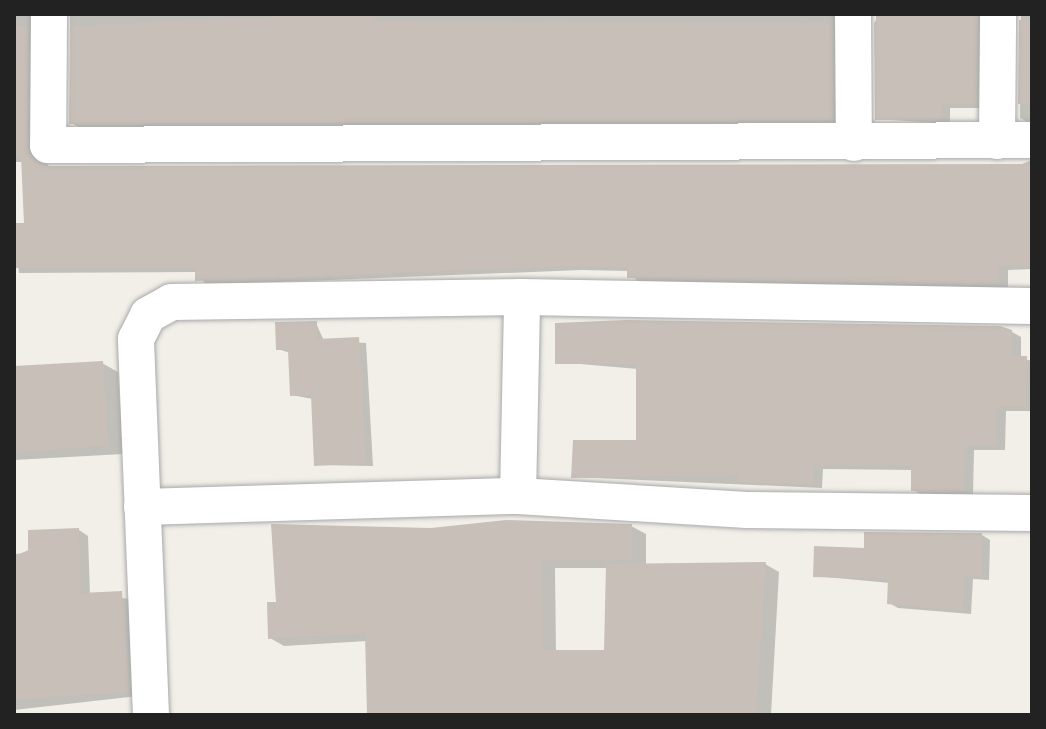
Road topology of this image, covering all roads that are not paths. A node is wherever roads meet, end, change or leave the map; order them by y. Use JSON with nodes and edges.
{"nodes":[{"id":1,"x":49,"y":14,"type":"edge"},
{"id":2,"x":853,"y":14,"type":"edge"},
{"id":3,"x":998,"y":14,"type":"edge"},
{"id":4,"x":1015,"y":141,"type":"edge"},
{"id":5,"x":854,"y":143,"type":"junction"},
{"id":6,"x":522,"y":297,"type":"junction"},
{"id":7,"x":1032,"y":306,"type":"edge"},
{"id":8,"x":518,"y":496,"type":"junction"},
{"id":9,"x":142,"y":507,"type":"junction"},
{"id":10,"x":1032,"y":513,"type":"edge"},
{"id":11,"x":151,"y":715,"type":"edge"}],
"edges":[{"from":1,"to":5,"type":"street"},
{"from":2,"to":5,"type":"street"},
{"from":3,"to":4,"type":"street"},
{"from":4,"to":5,"type":"street"},
{"from":6,"to":7,"type":"street"},
{"from":6,"to":8,"type":"street"},
{"from":6,"to":9,"type":"street"},
{"from":8,"to":9,"type":"street"},
{"from":8,"to":10,"type":"street"},
{"from":9,"to":11,"type":"street"}]}
